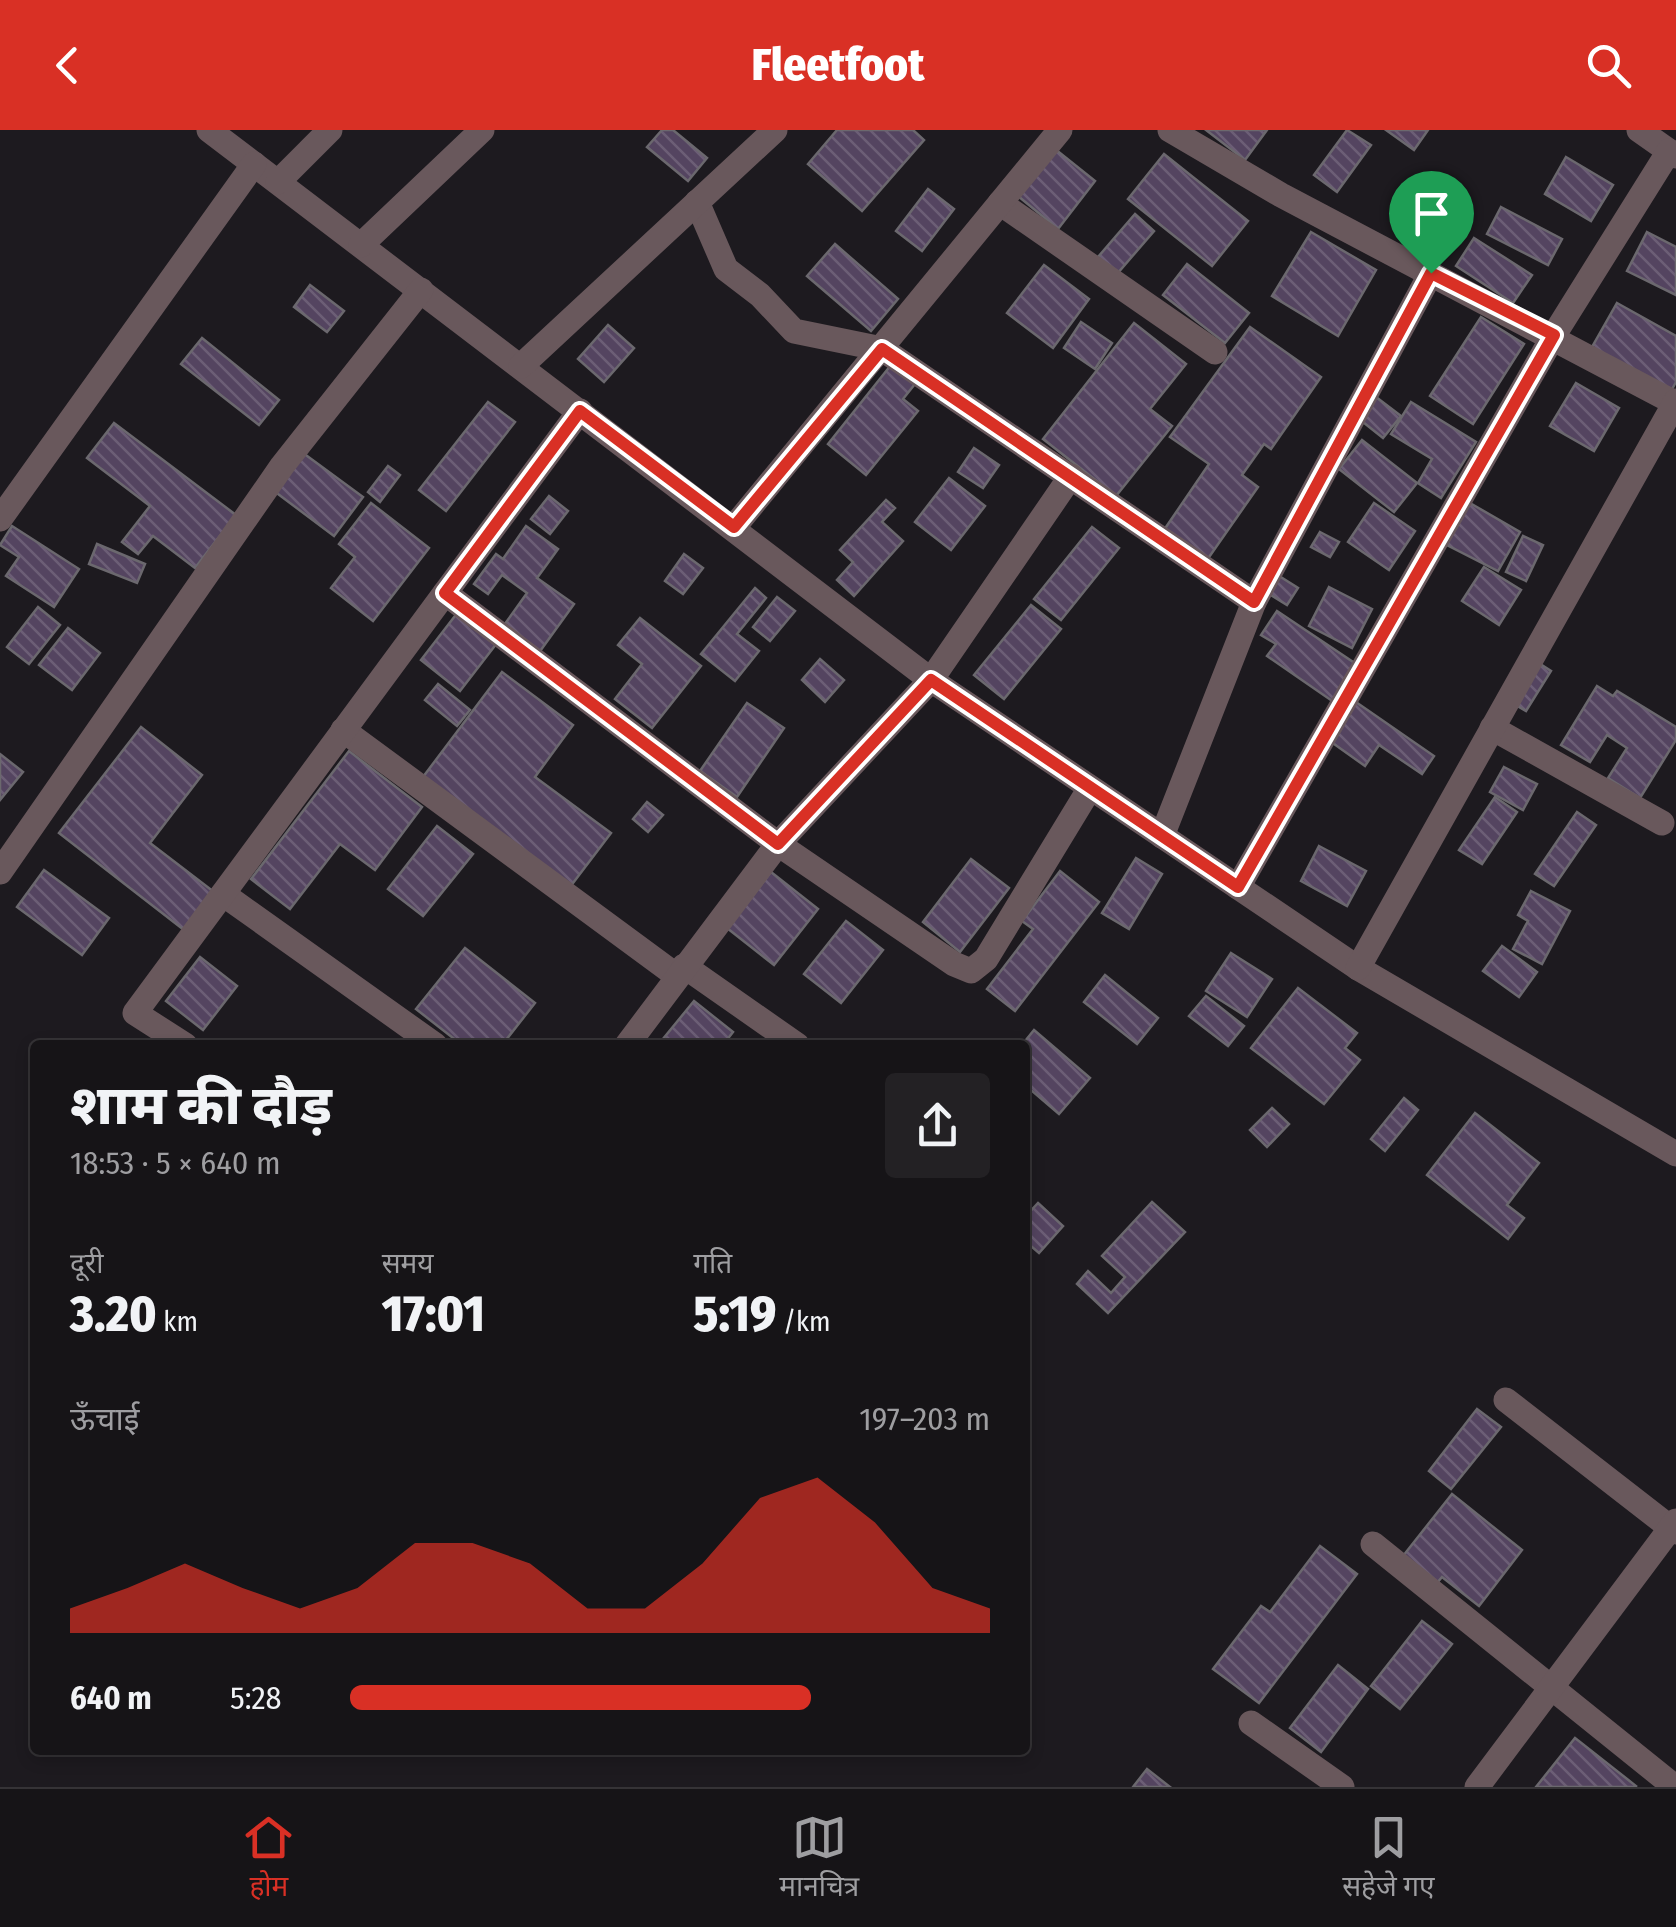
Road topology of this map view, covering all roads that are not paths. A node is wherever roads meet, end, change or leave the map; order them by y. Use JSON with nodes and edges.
{"nodes":[{"id":1,"x":210,"y":130,"type":"edge"},
{"id":2,"x":330,"y":130,"type":"edge"},
{"id":3,"x":482,"y":130,"type":"edge"},
{"id":4,"x":775,"y":130,"type":"edge"},
{"id":5,"x":1060,"y":130,"type":"edge"},
{"id":6,"x":1170,"y":130,"type":"edge"},
{"id":7,"x":1639,"y":130,"type":"edge"},
{"id":8,"x":1672,"y":153,"type":"edge"},
{"id":9,"x":254,"y":164,"type":"junction"},
{"id":10,"x":278,"y":182,"type":"junction"},
{"id":11,"x":697,"y":202,"type":"junction"},
{"id":12,"x":1000,"y":203,"type":"junction"},
{"id":13,"x":361,"y":245,"type":"junction"},
{"id":14,"x":1431,"y":273,"type":"junction"},
{"id":15,"x":421,"y":290,"type":"junction"},
{"id":16,"x":1554,"y":335,"type":"junction"},
{"id":17,"x":882,"y":349,"type":"junction"},
{"id":18,"x":1215,"y":352,"type":"dead end"},
{"id":19,"x":521,"y":366,"type":"junction"},
{"id":20,"x":1676,"y":402,"type":"edge"},
{"id":21,"x":580,"y":411,"type":"junction"},
{"id":22,"x":1071,"y":476,"type":"junction"},
{"id":23,"x":0,"y":519,"type":"edge"},
{"id":24,"x":734,"y":527,"type":"junction"},
{"id":25,"x":445,"y":593,"type":"junction"},
{"id":26,"x":1254,"y":602,"type":"junction"},
{"id":27,"x":931,"y":680,"type":"junction"},
{"id":28,"x":1492,"y":728,"type":"junction"},
{"id":29,"x":344,"y":730,"type":"junction"},
{"id":30,"x":1090,"y":788,"type":"junction"},
{"id":31,"x":1662,"y":823,"type":"dead end"},
{"id":32,"x":1162,"y":836,"type":"junction"},
{"id":33,"x":778,"y":844,"type":"junction"},
{"id":34,"x":0,"y":872,"type":"edge"},
{"id":35,"x":1238,"y":887,"type":"junction"},
{"id":36,"x":223,"y":894,"type":"junction"},
{"id":37,"x":1358,"y":968,"type":"junction"},
{"id":38,"x":681,"y":971,"type":"junction"},
{"id":39,"x":177,"y":1040,"type":"edge"},
{"id":40,"x":428,"y":1040,"type":"edge"},
{"id":41,"x":631,"y":1040,"type":"edge"},
{"id":42,"x":789,"y":1040,"type":"edge"},
{"id":43,"x":1676,"y":1154,"type":"edge"},
{"id":44,"x":1506,"y":1400,"type":"dead end"},
{"id":45,"x":1674,"y":1527,"type":"edge"},
{"id":46,"x":1372,"y":1544,"type":"dead end"},
{"id":47,"x":1551,"y":1688,"type":"junction"},
{"id":48,"x":1251,"y":1723,"type":"dead end"},
{"id":49,"x":1342,"y":1787,"type":"edge"},
{"id":50,"x":1477,"y":1787,"type":"edge"},
{"id":51,"x":1676,"y":1787,"type":"edge"}],
"edges":[{"from":1,"to":9,"type":"street"},
{"from":2,"to":10,"type":"street"},
{"from":3,"to":13,"type":"street"},
{"from":4,"to":11,"type":"street"},
{"from":5,"to":12,"type":"street"},
{"from":6,"to":14,"type":"street"},
{"from":7,"to":8,"type":"street"},
{"from":8,"to":16,"type":"street"},
{"from":9,"to":10,"type":"street"},
{"from":9,"to":23,"type":"street"},
{"from":10,"to":13,"type":"street"},
{"from":11,"to":17,"type":"street"},
{"from":11,"to":19,"type":"street"},
{"from":12,"to":17,"type":"street"},
{"from":12,"to":18,"type":"street"},
{"from":13,"to":15,"type":"street"},
{"from":14,"to":16,"type":"street"},
{"from":14,"to":26,"type":"street"},
{"from":15,"to":19,"type":"street"},
{"from":15,"to":34,"type":"street"},
{"from":16,"to":20,"type":"street"},
{"from":16,"to":35,"type":"street"},
{"from":17,"to":22,"type":"street"},
{"from":17,"to":24,"type":"street"},
{"from":19,"to":21,"type":"street"},
{"from":20,"to":28,"type":"street"},
{"from":21,"to":24,"type":"street"},
{"from":21,"to":25,"type":"street"},
{"from":22,"to":26,"type":"street"},
{"from":22,"to":27,"type":"street"},
{"from":24,"to":27,"type":"street"},
{"from":25,"to":29,"type":"street"},
{"from":25,"to":33,"type":"street"},
{"from":26,"to":32,"type":"street"},
{"from":27,"to":30,"type":"street"},
{"from":27,"to":33,"type":"street"},
{"from":28,"to":31,"type":"street"},
{"from":28,"to":37,"type":"street"},
{"from":29,"to":36,"type":"street"},
{"from":29,"to":38,"type":"street"},
{"from":30,"to":32,"type":"street"},
{"from":30,"to":33,"type":"street"},
{"from":32,"to":35,"type":"street"},
{"from":33,"to":38,"type":"street"},
{"from":35,"to":37,"type":"street"},
{"from":36,"to":39,"type":"street"},
{"from":36,"to":40,"type":"street"},
{"from":37,"to":43,"type":"street"},
{"from":38,"to":41,"type":"street"},
{"from":38,"to":42,"type":"street"},
{"from":44,"to":45,"type":"street"},
{"from":45,"to":47,"type":"street"},
{"from":46,"to":47,"type":"street"},
{"from":47,"to":50,"type":"street"},
{"from":47,"to":51,"type":"street"},
{"from":48,"to":49,"type":"street"}]}
